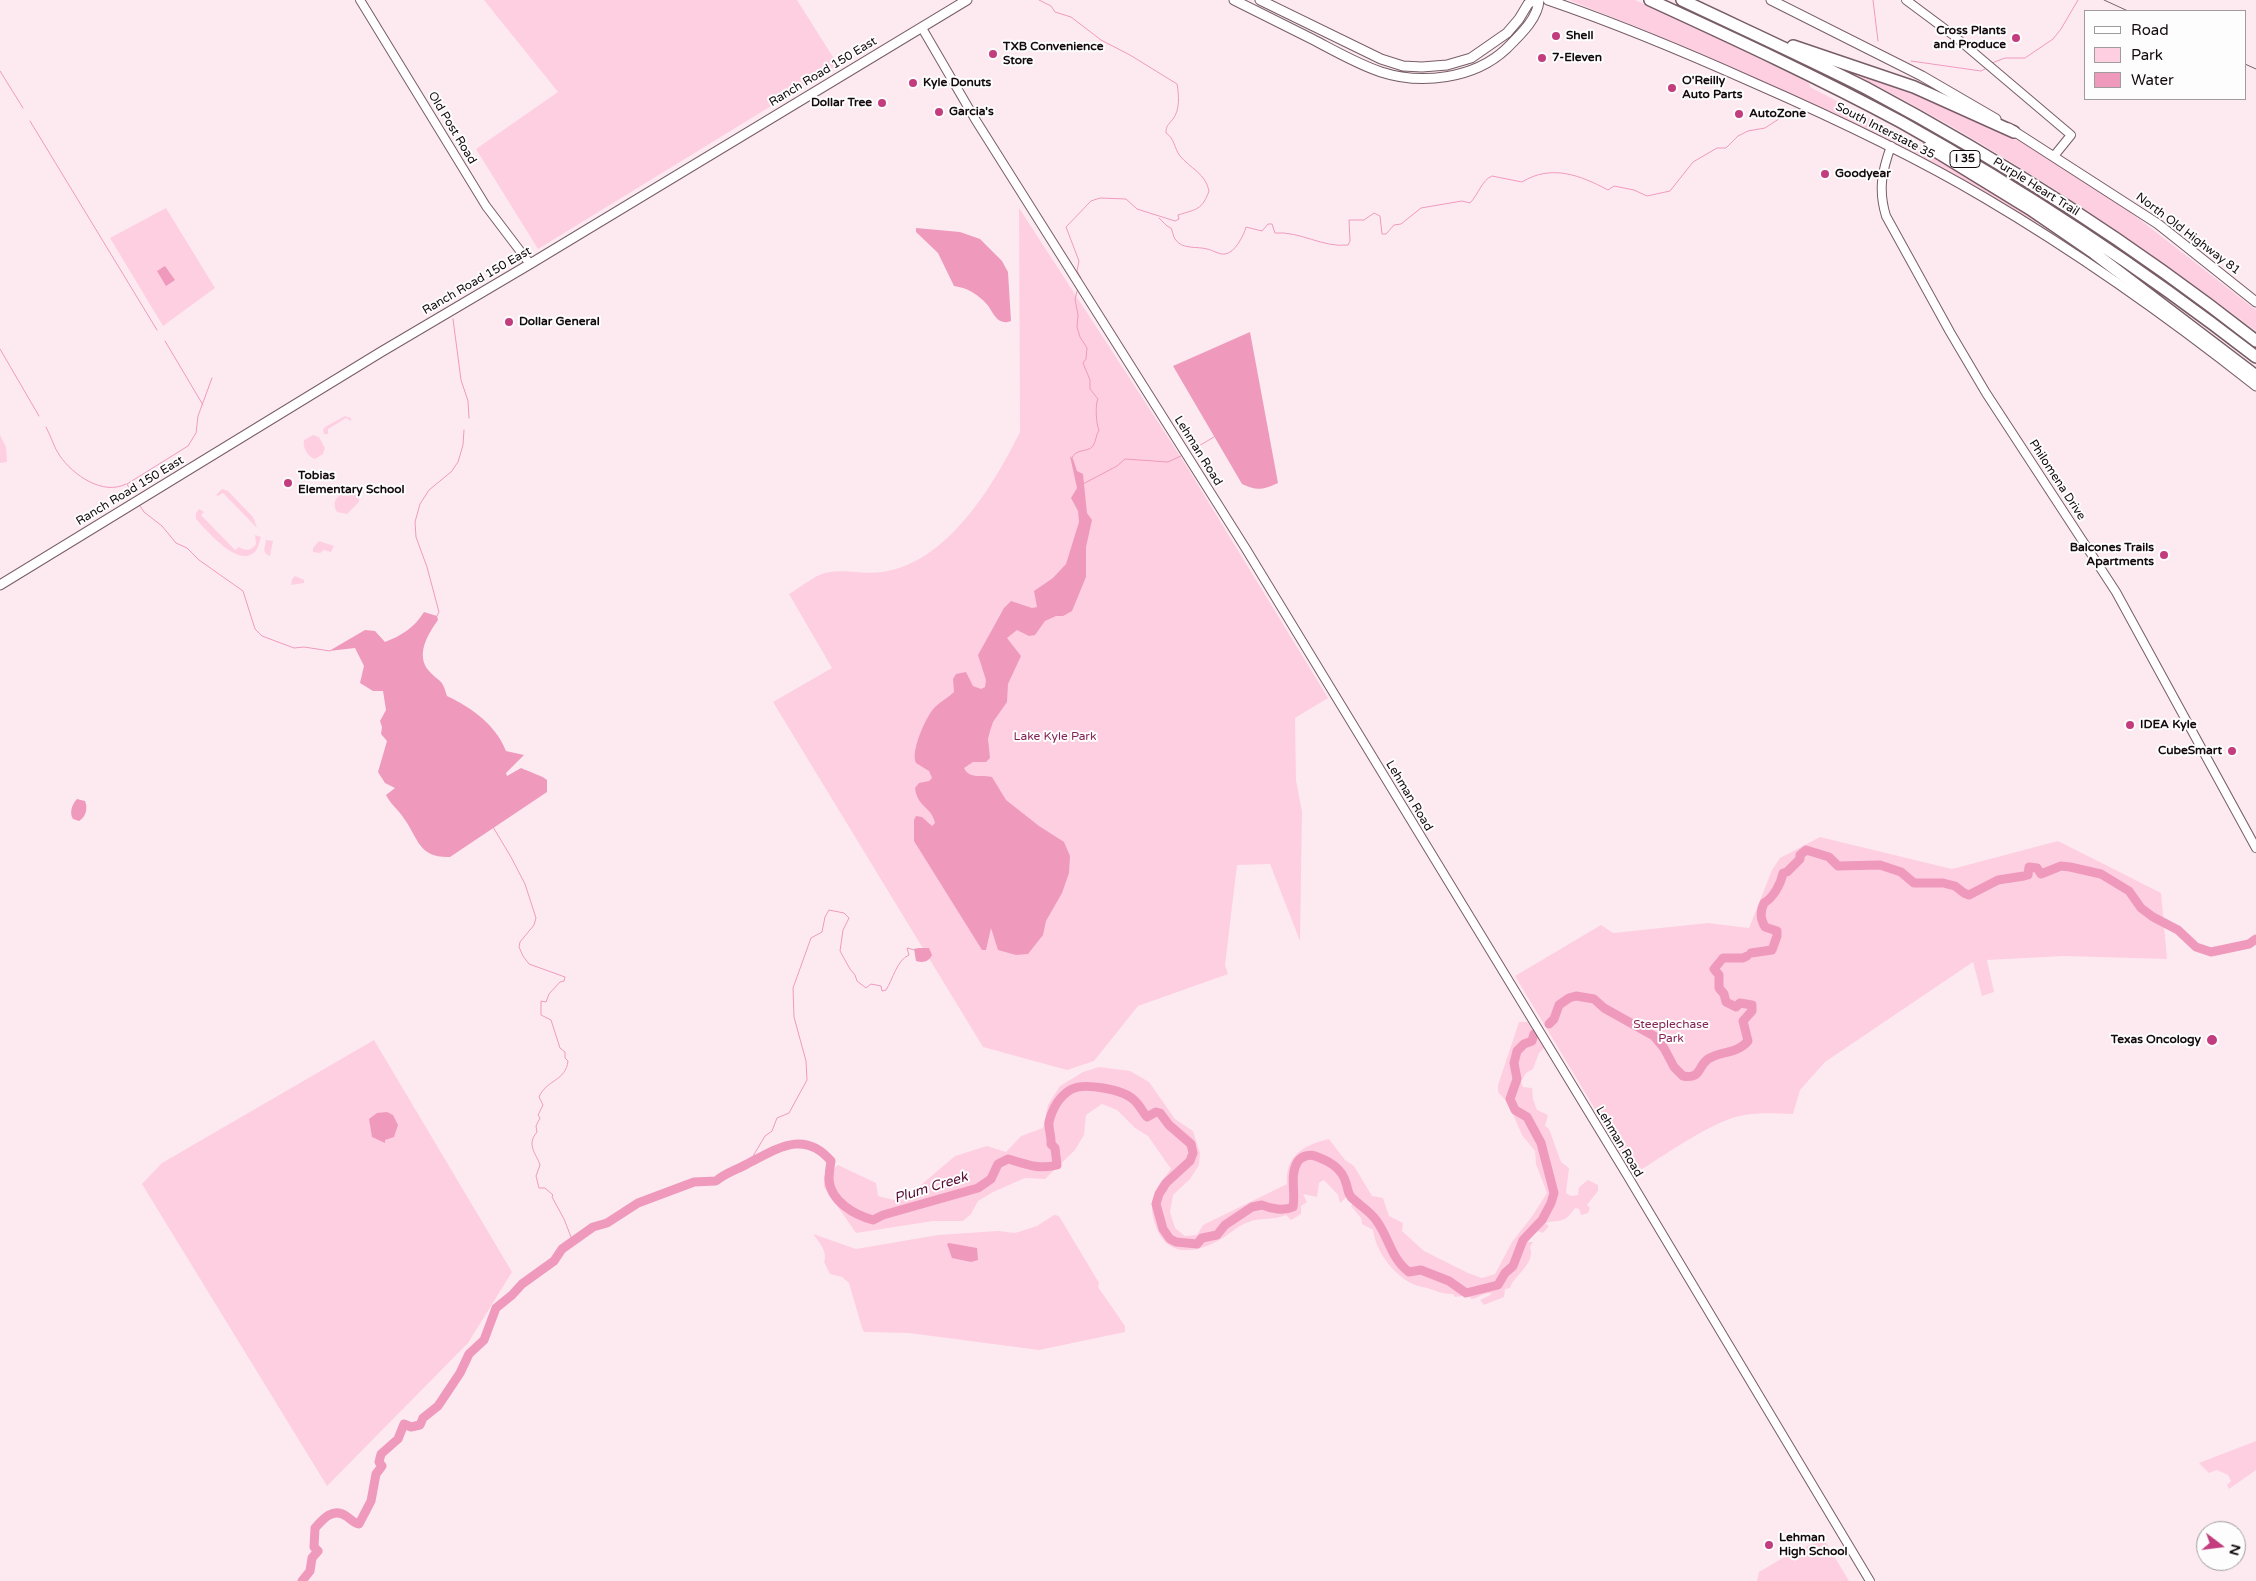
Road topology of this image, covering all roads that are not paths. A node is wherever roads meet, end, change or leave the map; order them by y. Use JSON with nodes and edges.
{"nodes":[{"id":1,"x":360,"y":0,"type":"edge"},
{"id":2,"x":967,"y":0,"type":"edge"},
{"id":3,"x":1234,"y":0,"type":"edge"},
{"id":4,"x":1260,"y":0,"type":"edge"},
{"id":5,"x":1534,"y":0,"type":"edge"},
{"id":6,"x":1539,"y":0,"type":"edge"},
{"id":7,"x":1548,"y":0,"type":"edge"},
{"id":8,"x":1650,"y":0,"type":"edge"},
{"id":9,"x":1682,"y":0,"type":"edge"},
{"id":10,"x":1771,"y":0,"type":"edge"},
{"id":11,"x":1906,"y":0,"type":"edge"},
{"id":12,"x":1564,"y":3,"type":"edge"},
{"id":13,"x":1279,"y":9,"type":"junction"},
{"id":14,"x":1273,"y":20,"type":"junction"},
{"id":15,"x":922,"y":28,"type":"junction"},
{"id":16,"x":1765,"y":39,"type":"junction"},
{"id":17,"x":1901,"y":123,"type":"junction"},
{"id":18,"x":2014,"y":132,"type":"junction"},
{"id":19,"x":1891,"y":146,"type":"junction"},
{"id":20,"x":2054,"y":156,"type":"junction"},
{"id":21,"x":530,"y":264,"type":"junction"},
{"id":22,"x":2256,"y":302,"type":"edge"},
{"id":23,"x":2256,"y":340,"type":"edge"},
{"id":24,"x":2256,"y":357,"type":"edge"},
{"id":25,"x":2256,"y":376,"type":"edge"},
{"id":26,"x":2256,"y":386,"type":"edge"},
{"id":27,"x":0,"y":585,"type":"edge"},
{"id":28,"x":2256,"y":848,"type":"edge"},
{"id":29,"x":1870,"y":1581,"type":"edge"}],
"edges":[{"from":1,"to":21,"type":"street","name":"Old Post Road"},
{"from":2,"to":15,"type":"main road","name":"Ranch Road 150 East"},
{"from":3,"to":14,"type":"main road"},
{"from":4,"to":13,"type":"main road"},
{"from":5,"to":13,"type":"main road"},
{"from":6,"to":14,"type":"main road"},
{"from":7,"to":12,"type":"main road","name":"South Interstate 35"},
{"from":8,"to":17,"type":"highway","name":"Purple Heart Trail","number":"I 35"},
{"from":9,"to":16,"type":"highway","name":"Purple Heart Trail","number":"I 35"},
{"from":10,"to":18,"type":"main road"},
{"from":11,"to":20,"type":"street"},
{"from":12,"to":19,"type":"main road","name":"South Interstate 35"},
{"from":13,"to":14,"type":"main road"},
{"from":15,"to":21,"type":"main road","name":"Ranch Road 150 East"},
{"from":15,"to":29,"type":"street","name":"Lehman Road"},
{"from":16,"to":18,"type":"highway"},
{"from":16,"to":23,"type":"highway","name":"Purple Heart Trail","number":"I 35"},
{"from":17,"to":24,"type":"highway","name":"Purple Heart Trail","number":"I 35"},
{"from":17,"to":25,"type":"highway"},
{"from":18,"to":20,"type":"main road"},
{"from":19,"to":26,"type":"main road","name":"South Interstate 35"},
{"from":19,"to":28,"type":"street","name":"Philomena Drive"},
{"from":20,"to":22,"type":"main road","name":"North Old Highway 81"},
{"from":21,"to":27,"type":"main road","name":"Ranch Road 150 East"}]}
